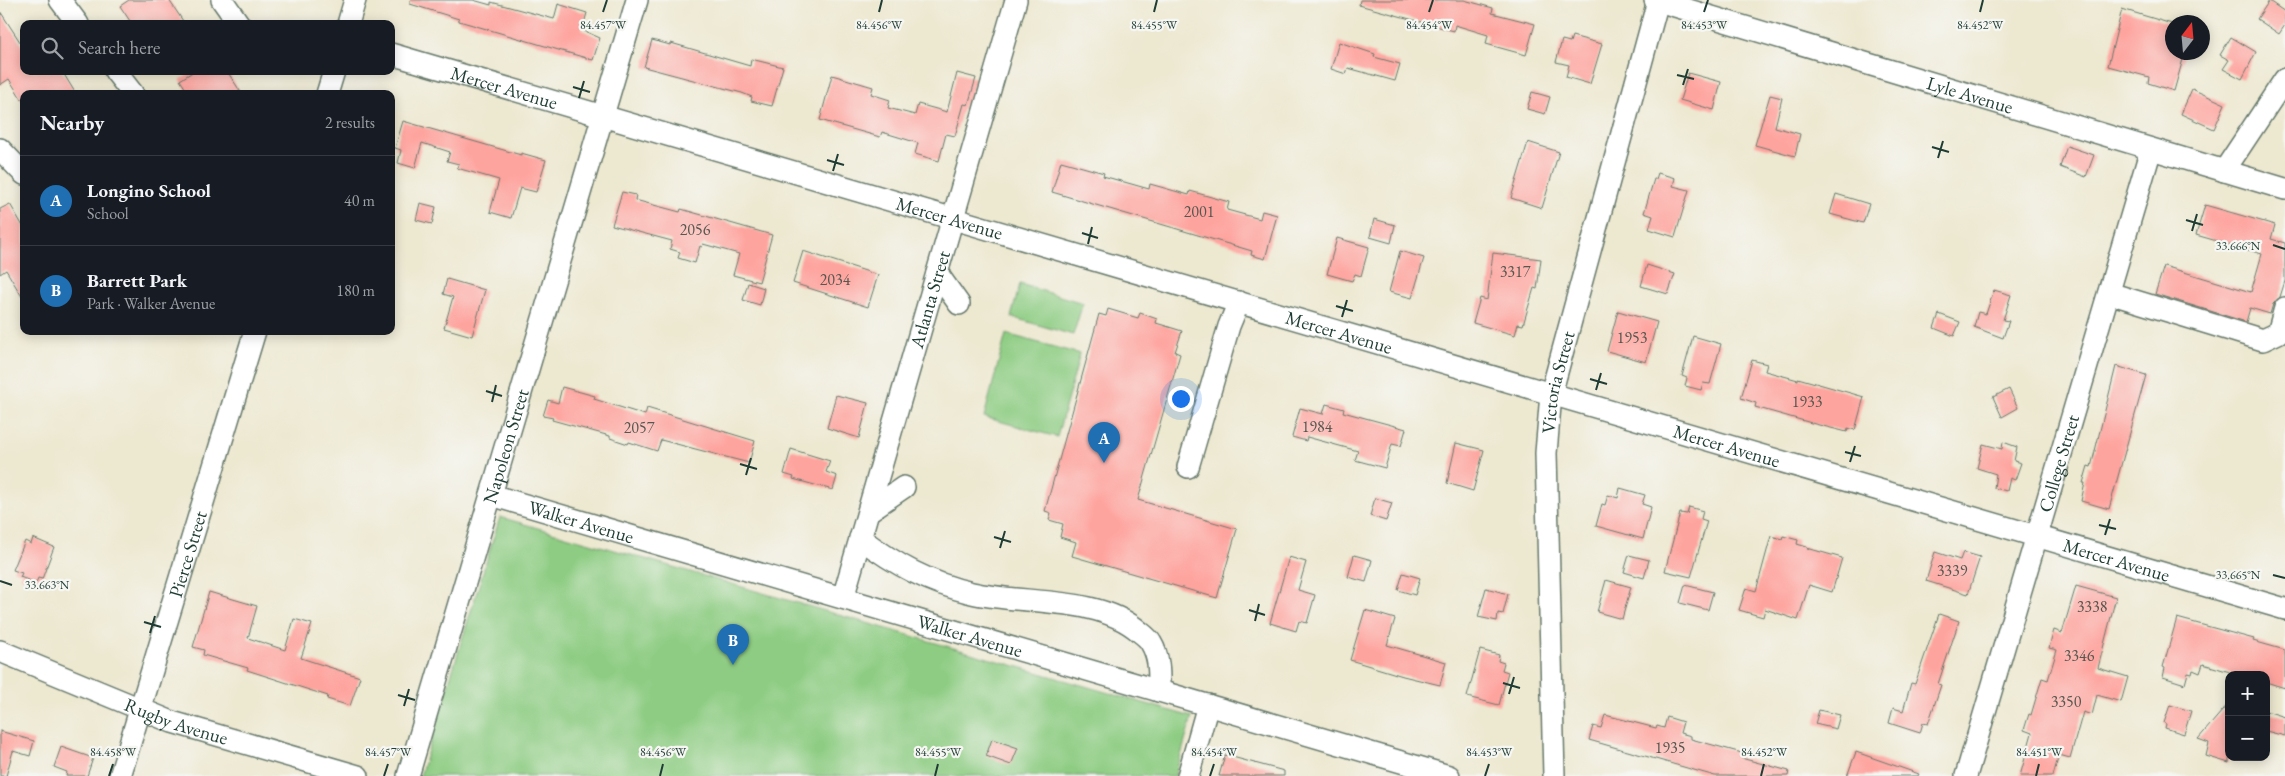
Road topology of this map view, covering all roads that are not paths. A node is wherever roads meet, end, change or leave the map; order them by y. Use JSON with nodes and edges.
{"nodes":[{"id":1,"x":60,"y":0,"type":"edge"},
{"id":2,"x":222,"y":0,"type":"edge"},
{"id":3,"x":356,"y":0,"type":"edge"},
{"id":4,"x":637,"y":0,"type":"edge"},
{"id":5,"x":1016,"y":0,"type":"edge"},
{"id":6,"x":1656,"y":0,"type":"edge"},
{"id":7,"x":75,"y":20,"type":"edge"},
{"id":8,"x":236,"y":20,"type":"edge"},
{"id":9,"x":349,"y":20,"type":"edge"},
{"id":10,"x":395,"y":55,"type":"edge"},
{"id":11,"x":119,"y":75,"type":"edge"},
{"id":12,"x":333,"y":75,"type":"edge"},
{"id":13,"x":2285,"y":79,"type":"edge"},
{"id":14,"x":130,"y":90,"type":"edge"},
{"id":15,"x":328,"y":90,"type":"edge"},
{"id":16,"x":602,"y":116,"type":"junction"},
{"id":17,"x":0,"y":149,"type":"edge"},
{"id":18,"x":2151,"y":149,"type":"junction"},
{"id":19,"x":20,"y":170,"type":"edge"},
{"id":20,"x":2224,"y":171,"type":"junction"},
{"id":21,"x":2285,"y":189,"type":"edge"},
{"id":22,"x":953,"y":218,"type":"junction"},
{"id":23,"x":937,"y":274,"type":"junction"},
{"id":24,"x":2109,"y":293,"type":"junction"},
{"id":25,"x":1240,"y":302,"type":"junction"},
{"id":26,"x":959,"y":304,"type":"dead end"},
{"id":27,"x":2285,"y":308,"type":"edge"},
{"id":28,"x":250,"y":335,"type":"edge"},
{"id":29,"x":1551,"y":394,"type":"junction"},
{"id":30,"x":1188,"y":467,"type":"dead end"},
{"id":31,"x":904,"y":487,"type":"dead end"},
{"id":32,"x":491,"y":495,"type":"junction"},
{"id":33,"x":869,"y":510,"type":"junction"},
{"id":34,"x":860,"y":538,"type":"junction"},
{"id":35,"x":2038,"y":538,"type":"junction"},
{"id":36,"x":843,"y":598,"type":"junction"},
{"id":37,"x":2285,"y":609,"type":"edge"},
{"id":38,"x":0,"y":651,"type":"edge"},
{"id":39,"x":1159,"y":691,"type":"junction"},
{"id":40,"x":1208,"y":705,"type":"junction"},
{"id":41,"x":141,"y":710,"type":"junction"},
{"id":42,"x":120,"y":776,"type":"edge"},
{"id":43,"x":358,"y":776,"type":"edge"},
{"id":44,"x":408,"y":776,"type":"edge"},
{"id":45,"x":1188,"y":776,"type":"edge"},
{"id":46,"x":1449,"y":776,"type":"edge"},
{"id":47,"x":1554,"y":776,"type":"edge"},
{"id":48,"x":1966,"y":776,"type":"edge"}],
"edges":[{"from":1,"to":7,"type":"street"},
{"from":2,"to":8,"type":"street"},
{"from":3,"to":9,"type":"street"},
{"from":4,"to":16,"type":"street","name":"Napoleon Street"},
{"from":5,"to":22,"type":"street","name":"Atlanta Street"},
{"from":6,"to":18,"type":"street","name":"Lyle Avenue"},
{"from":6,"to":29,"type":"street","name":"Victoria Street"},
{"from":10,"to":16,"type":"street","name":"Mercer Avenue"},
{"from":11,"to":14,"type":"street"},
{"from":12,"to":15,"type":"street"},
{"from":13,"to":20,"type":"street"},
{"from":16,"to":22,"type":"street","name":"Mercer Avenue"},
{"from":16,"to":32,"type":"street","name":"Napoleon Street"},
{"from":17,"to":19,"type":"street"},
{"from":18,"to":20,"type":"street","name":"Lyle Avenue"},
{"from":18,"to":24,"type":"street","name":"College Street"},
{"from":20,"to":21,"type":"street","name":"Lyle Avenue"},
{"from":22,"to":23,"type":"street","name":"Atlanta Street"},
{"from":22,"to":25,"type":"street","name":"Mercer Avenue"},
{"from":23,"to":26,"type":"street"},
{"from":23,"to":33,"type":"street","name":"Atlanta Street"},
{"from":24,"to":27,"type":"street"},
{"from":24,"to":35,"type":"street","name":"College Street"},
{"from":25,"to":29,"type":"street","name":"Mercer Avenue"},
{"from":25,"to":30,"type":"street"},
{"from":28,"to":41,"type":"street","name":"Pierce Street"},
{"from":29,"to":35,"type":"street","name":"Mercer Avenue"},
{"from":29,"to":47,"type":"street","name":"Victoria Street"},
{"from":31,"to":33,"type":"street"},
{"from":32,"to":36,"type":"street","name":"Walker Avenue"},
{"from":32,"to":44,"type":"street","name":"Napoleon Street"},
{"from":33,"to":34,"type":"street","name":"Atlanta Street"},
{"from":34,"to":36,"type":"street","name":"Atlanta Street"},
{"from":34,"to":39,"type":"street"},
{"from":35,"to":37,"type":"street","name":"Mercer Avenue"},
{"from":35,"to":48,"type":"street","name":"College Street"},
{"from":36,"to":39,"type":"street","name":"Walker Avenue"},
{"from":38,"to":41,"type":"street","name":"Rugby Avenue"},
{"from":39,"to":40,"type":"street","name":"Walker Avenue"},
{"from":40,"to":45,"type":"street"},
{"from":40,"to":46,"type":"street","name":"Walker Avenue"},
{"from":41,"to":42,"type":"street","name":"Pierce Street"},
{"from":41,"to":43,"type":"street","name":"Rugby Avenue"}]}
